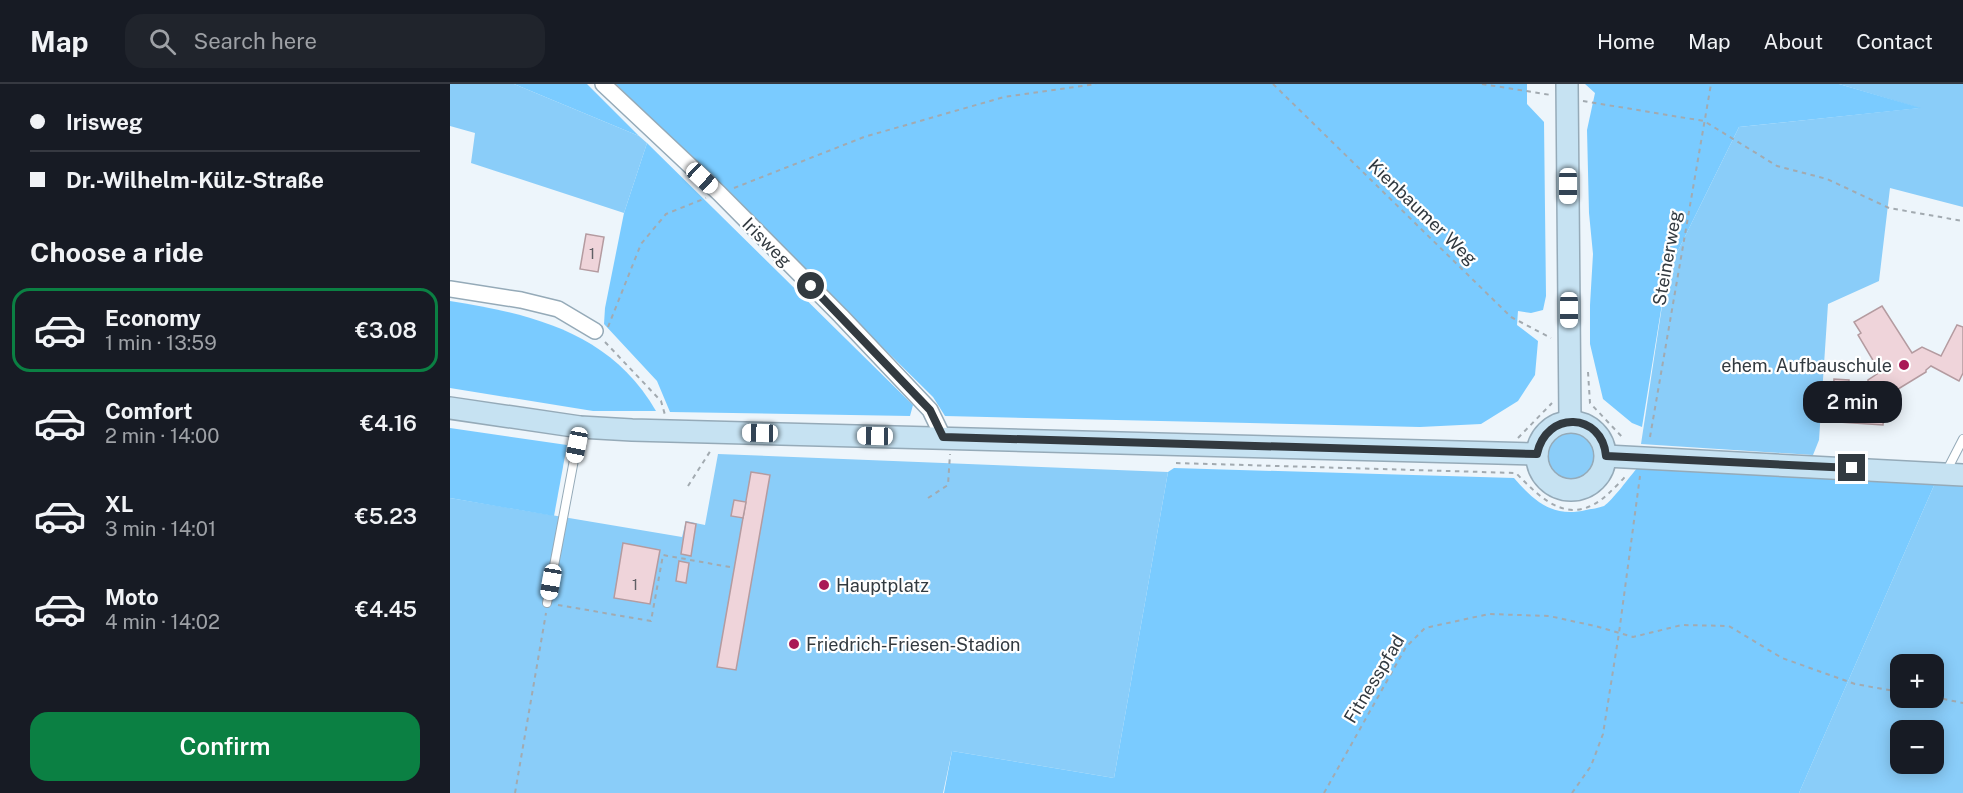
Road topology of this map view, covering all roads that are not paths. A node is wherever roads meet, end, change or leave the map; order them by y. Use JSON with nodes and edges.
{"nodes":[{"id":1,"x":603,"y":84,"type":"edge"},
{"id":2,"x":1567,"y":91,"type":"edge"},
{"id":3,"x":450,"y":288,"type":"edge"},
{"id":4,"x":599,"y":335,"type":"road end"},
{"id":5,"x":450,"y":408,"type":"edge"},
{"id":6,"x":1570,"y":422,"type":"junction"},
{"id":7,"x":580,"y":427,"type":"junction"},
{"id":8,"x":943,"y":437,"type":"junction"},
{"id":9,"x":1963,"y":439,"type":"edge"},
{"id":10,"x":1527,"y":453,"type":"junction"},
{"id":11,"x":1606,"y":456,"type":"junction"},
{"id":12,"x":1954,"y":474,"type":"edge"},
{"id":13,"x":548,"y":603,"type":"road end"}],
"edges":[{"from":1,"to":8,"type":"street","name":"Irisweg"},
{"from":2,"to":6,"type":"main road"},
{"from":3,"to":4,"type":"street"},
{"from":5,"to":7,"type":"main road"},
{"from":6,"to":10,"type":"main road"},
{"from":6,"to":11,"type":"main road"},
{"from":7,"to":8,"type":"main road"},
{"from":7,"to":13,"type":"lane"},
{"from":8,"to":10,"type":"main road"},
{"from":9,"to":12,"type":"lane"},
{"from":10,"to":11,"type":"main road"},
{"from":11,"to":12,"type":"main road"}]}
